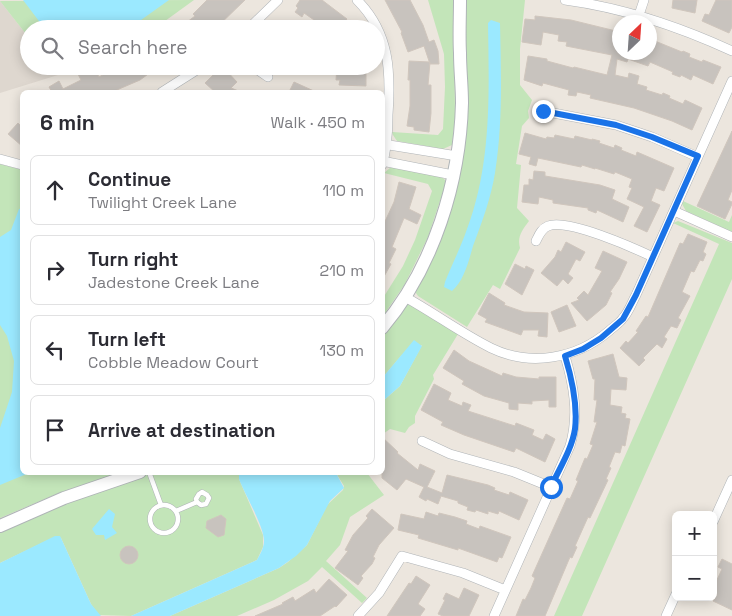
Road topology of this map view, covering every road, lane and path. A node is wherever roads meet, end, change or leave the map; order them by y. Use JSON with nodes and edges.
{"nodes":[{"id":1,"x":278,"y":0,"type":"edge"},
{"id":2,"x":357,"y":0,"type":"edge"},
{"id":3,"x":460,"y":0,"type":"edge"},
{"id":4,"x":565,"y":0,"type":"edge"},
{"id":5,"x":644,"y":0,"type":"edge"},
{"id":6,"x":639,"y":15,"type":"joint"},
{"id":7,"x":257,"y":20,"type":"edge"},
{"id":8,"x":372,"y":20,"type":"edge"},
{"id":9,"x":657,"y":20,"type":"edge"},
{"id":10,"x":385,"y":47,"type":"edge"},
{"id":11,"x":732,"y":51,"type":"edge"},
{"id":12,"x":189,"y":75,"type":"edge"},
{"id":13,"x":265,"y":75,"type":"edge"},
{"id":14,"x":268,"y":77,"type":"dead end"},
{"id":15,"x":732,"y":81,"type":"edge"},
{"id":16,"x":165,"y":90,"type":"edge"},
{"id":17,"x":543,"y":111,"type":"dead end"},
{"id":18,"x":385,"y":145,"type":"edge"},
{"id":19,"x":457,"y":156,"type":"junction"},
{"id":20,"x":698,"y":156,"type":"junction"},
{"id":21,"x":0,"y":159,"type":"edge"},
{"id":22,"x":385,"y":163,"type":"edge"},
{"id":23,"x":20,"y":164,"type":"edge"},
{"id":24,"x":454,"y":175,"type":"junction"},
{"id":25,"x":674,"y":211,"type":"junction"},
{"id":26,"x":732,"y":238,"type":"edge"},
{"id":27,"x":536,"y":241,"type":"dead end"},
{"id":28,"x":653,"y":257,"type":"junction"},
{"id":29,"x":405,"y":297,"type":"junction"},
{"id":30,"x":385,"y":324,"type":"edge"},
{"id":31,"x":565,"y":356,"type":"junction"},
{"id":32,"x":422,"y":441,"type":"dead end"},
{"id":33,"x":131,"y":475,"type":"edge"},
{"id":34,"x":150,"y":475,"type":"edge"},
{"id":35,"x":732,"y":480,"type":"edge"},
{"id":36,"x":551,"y":487,"type":"junction"},
{"id":37,"x":197,"y":502,"type":"dead end"},
{"id":38,"x":161,"y":505,"type":"junction"},
{"id":39,"x":176,"y":512,"type":"junction"},
{"id":40,"x":717,"y":513,"type":"edge"},
{"id":41,"x":0,"y":526,"type":"edge"},
{"id":42,"x":506,"y":590,"type":"junction"},
{"id":43,"x":673,"y":601,"type":"edge"},
{"id":44,"x":358,"y":616,"type":"edge"},
{"id":45,"x":494,"y":616,"type":"edge"},
{"id":46,"x":666,"y":616,"type":"edge"}],
"edges":[{"from":1,"to":7,"type":"street"},
{"from":2,"to":8,"type":"street"},
{"from":3,"to":19,"type":"street"},
{"from":4,"to":6,"type":"street"},
{"from":5,"to":6,"type":"street"},
{"from":9,"to":11,"type":"street"},
{"from":10,"to":18,"type":"street"},
{"from":12,"to":16,"type":"street"},
{"from":13,"to":14,"type":"street"},
{"from":15,"to":20,"type":"street"},
{"from":17,"to":20,"type":"street"},
{"from":18,"to":19,"type":"street"},
{"from":19,"to":24,"type":"street"},
{"from":20,"to":25,"type":"street"},
{"from":21,"to":23,"type":"street"},
{"from":22,"to":24,"type":"street"},
{"from":24,"to":29,"type":"street"},
{"from":25,"to":26,"type":"street"},
{"from":25,"to":28,"type":"street"},
{"from":27,"to":28,"type":"street"},
{"from":28,"to":31,"type":"street"},
{"from":29,"to":30,"type":"street"},
{"from":29,"to":31,"type":"street"},
{"from":31,"to":36,"type":"street"},
{"from":32,"to":36,"type":"street"},
{"from":33,"to":41,"type":"street"},
{"from":34,"to":38,"type":"lane"},
{"from":35,"to":40,"type":"street"},
{"from":36,"to":42,"type":"street"},
{"from":37,"to":39,"type":"lane"},
{"from":38,"to":39,"type":"lane"},
{"from":38,"to":39,"type":"lane"},
{"from":42,"to":44,"type":"street"},
{"from":42,"to":45,"type":"street"},
{"from":43,"to":46,"type":"street"}]}
